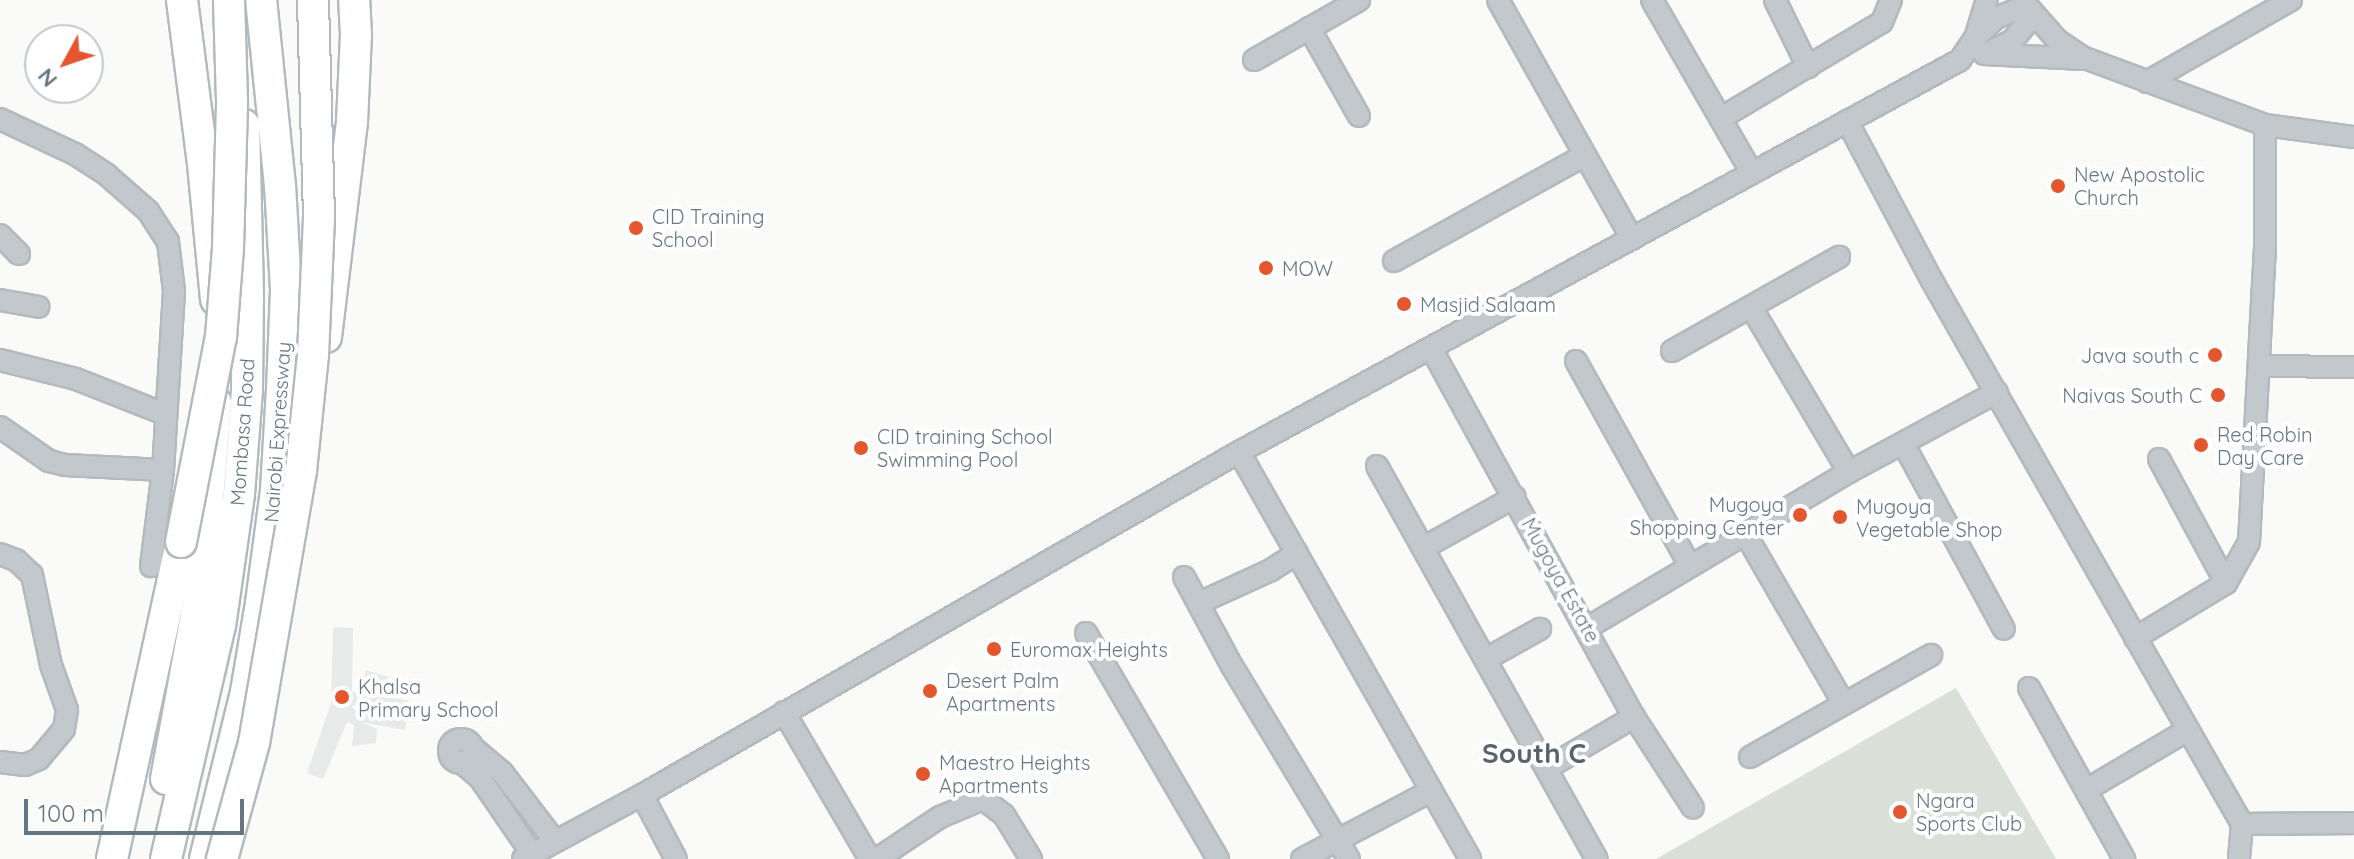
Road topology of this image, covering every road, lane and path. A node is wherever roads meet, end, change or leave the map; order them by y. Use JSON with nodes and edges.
{"nodes":[{"id":1,"x":182,"y":0,"type":"edge"},
{"id":2,"x":219,"y":0,"type":"edge"},
{"id":3,"x":229,"y":0,"type":"edge"},
{"id":4,"x":243,"y":0,"type":"edge"},
{"id":5,"x":261,"y":0,"type":"edge"},
{"id":6,"x":278,"y":0,"type":"edge"},
{"id":7,"x":313,"y":0,"type":"edge"},
{"id":8,"x":354,"y":0,"type":"edge"},
{"id":9,"x":1359,"y":0,"type":"edge"},
{"id":10,"x":1498,"y":0,"type":"edge"},
{"id":11,"x":1652,"y":0,"type":"edge"},
{"id":12,"x":1775,"y":0,"type":"edge"},
{"id":13,"x":1891,"y":0,"type":"edge"},
{"id":14,"x":1987,"y":0,"type":"edge"},
{"id":15,"x":2291,"y":0,"type":"edge"},
{"id":16,"x":2027,"y":7,"type":"edge"},
{"id":17,"x":1309,"y":28,"type":"junction"},
{"id":18,"x":1979,"y":47,"type":"junction"},
{"id":19,"x":2088,"y":59,"type":"junction"},
{"id":20,"x":1254,"y":60,"type":"dead end"},
{"id":21,"x":1808,"y":67,"type":"junction"},
{"id":22,"x":2147,"y":82,"type":"junction"},
{"id":23,"x":1359,"y":116,"type":"dead end"},
{"id":24,"x":1721,"y":118,"type":"junction"},
{"id":25,"x":0,"y":119,"type":"edge"},
{"id":26,"x":1847,"y":121,"type":"junction"},
{"id":27,"x":2265,"y":125,"type":"junction"},
{"id":28,"x":2354,"y":137,"type":"edge"},
{"id":29,"x":1585,"y":155,"type":"junction"},
{"id":30,"x":1752,"y":173,"type":"junction"},
{"id":31,"x":0,"y":235,"type":"edge"},
{"id":32,"x":1632,"y":239,"type":"junction"},
{"id":33,"x":19,"y":254,"type":"dead end"},
{"id":34,"x":1839,"y":257,"type":"dead end"},
{"id":35,"x":1394,"y":261,"type":"dead end"},
{"id":36,"x":0,"y":300,"type":"edge"},
{"id":37,"x":38,"y":307,"type":"dead end"},
{"id":38,"x":1751,"y":307,"type":"junction"},
{"id":39,"x":1432,"y":350,"type":"junction"},
{"id":40,"x":1672,"y":351,"type":"dead end"},
{"id":41,"x":0,"y":360,"type":"edge"},
{"id":42,"x":1576,"y":361,"type":"dead end"},
{"id":43,"x":2260,"y":366,"type":"junction"},
{"id":44,"x":2354,"y":367,"type":"edge"},
{"id":45,"x":1997,"y":392,"type":"junction"},
{"id":46,"x":165,"y":414,"type":"junction"},
{"id":47,"x":0,"y":427,"type":"edge"},
{"id":48,"x":1904,"y":445,"type":"junction"},
{"id":49,"x":1239,"y":452,"type":"junction"},
{"id":50,"x":2159,"y":459,"type":"dead end"},
{"id":51,"x":1377,"y":466,"type":"dead end"},
{"id":52,"x":163,"y":470,"type":"junction"},
{"id":53,"x":1849,"y":472,"type":"junction"},
{"id":54,"x":293,"y":475,"type":"junction"},
{"id":55,"x":1515,"y":497,"type":"junction"},
{"id":56,"x":1746,"y":535,"type":"junction"},
{"id":57,"x":1423,"y":548,"type":"junction"},
{"id":58,"x":1297,"y":553,"type":"junction"},
{"id":59,"x":0,"y":554,"type":"edge"},
{"id":60,"x":151,"y":566,"type":"dead end"},
{"id":61,"x":1690,"y":566,"type":"junction"},
{"id":62,"x":1184,"y":577,"type":"dead end"},
{"id":63,"x":2226,"y":583,"type":"junction"},
{"id":64,"x":1199,"y":603,"type":"junction"},
{"id":65,"x":1587,"y":628,"type":"junction"},
{"id":66,"x":1540,"y":629,"type":"dead end"},
{"id":67,"x":2004,"y":629,"type":"dead end"},
{"id":68,"x":1086,"y":633,"type":"dead end"},
{"id":69,"x":2135,"y":638,"type":"junction"},
{"id":70,"x":1931,"y":655,"type":"dead end"},
{"id":71,"x":1486,"y":659,"type":"junction"},
{"id":72,"x":2029,"y":688,"type":"dead end"},
{"id":73,"x":1844,"y":704,"type":"junction"},
{"id":74,"x":784,"y":712,"type":"junction"},
{"id":75,"x":1634,"y":717,"type":"junction"},
{"id":76,"x":2188,"y":730,"type":"junction"},
{"id":77,"x":1750,"y":757,"type":"dead end"},
{"id":78,"x":0,"y":762,"type":"edge"},
{"id":79,"x":1547,"y":768,"type":"junction"},
{"id":80,"x":2086,"y":790,"type":"junction"},
{"id":81,"x":1431,"y":791,"type":"junction"},
{"id":82,"x":642,"y":795,"type":"junction"},
{"id":83,"x":1693,"y":808,"type":"dead end"},
{"id":84,"x":2354,"y":823,"type":"edge"},
{"id":85,"x":2242,"y":824,"type":"junction"},
{"id":86,"x":554,"y":840,"type":"junction"},
{"id":87,"x":1338,"y":840,"type":"junction"},
{"id":88,"x":527,"y":856,"type":"edge"},
{"id":89,"x":112,"y":859,"type":"edge"},
{"id":90,"x":146,"y":859,"type":"edge"},
{"id":91,"x":166,"y":859,"type":"edge"},
{"id":92,"x":183,"y":859,"type":"edge"},
{"id":93,"x":205,"y":859,"type":"edge"},
{"id":94,"x":222,"y":859,"type":"edge"},
{"id":95,"x":234,"y":859,"type":"edge"},
{"id":96,"x":676,"y":859,"type":"edge"},
{"id":97,"x":870,"y":859,"type":"edge"},
{"id":98,"x":877,"y":859,"type":"edge"},
{"id":99,"x":1031,"y":859,"type":"edge"},
{"id":100,"x":1218,"y":859,"type":"edge"},
{"id":101,"x":1302,"y":859,"type":"edge"},
{"id":102,"x":1349,"y":859,"type":"edge"},
{"id":103,"x":1470,"y":859,"type":"edge"},
{"id":104,"x":1597,"y":859,"type":"edge"},
{"id":105,"x":2124,"y":859,"type":"edge"},
{"id":106,"x":2239,"y":859,"type":"edge"}],
"edges":[{"from":1,"to":90,"type":"highway"},
{"from":2,"to":91,"type":"highway","name":"Mombasa Road"},
{"from":3,"to":89,"type":"highway","bridge":true},
{"from":4,"to":92,"type":"highway","name":"Nairobi Expressway"},
{"from":5,"to":93,"type":"highway","name":"Nairobi Expressway"},
{"from":6,"to":54,"type":"highway"},
{"from":7,"to":94,"type":"highway","bridge":true},
{"from":8,"to":54,"type":"highway"},
{"from":9,"to":17,"type":"street"},
{"from":10,"to":29,"type":"street"},
{"from":11,"to":24,"type":"street"},
{"from":12,"to":21,"type":"street"},
{"from":13,"to":21,"type":"street"},
{"from":14,"to":18,"type":"street"},
{"from":15,"to":22,"type":"street"},
{"from":16,"to":18,"type":"street"},
{"from":16,"to":19,"type":"street"},
{"from":17,"to":20,"type":"street"},
{"from":17,"to":23,"type":"street"},
{"from":18,"to":19,"type":"street"},
{"from":18,"to":26,"type":"street"},
{"from":19,"to":22,"type":"street"},
{"from":21,"to":24,"type":"street"},
{"from":22,"to":27,"type":"street"},
{"from":24,"to":30,"type":"street"},
{"from":25,"to":46,"type":"street"},
{"from":26,"to":30,"type":"street"},
{"from":26,"to":45,"type":"street"},
{"from":27,"to":28,"type":"street"},
{"from":27,"to":43,"type":"street"},
{"from":29,"to":32,"type":"street"},
{"from":29,"to":35,"type":"street"},
{"from":30,"to":32,"type":"street"},
{"from":31,"to":33,"type":"street"},
{"from":32,"to":39,"type":"street"},
{"from":34,"to":38,"type":"street"},
{"from":36,"to":37,"type":"street"},
{"from":38,"to":40,"type":"street"},
{"from":38,"to":53,"type":"street"},
{"from":39,"to":49,"type":"street"},
{"from":39,"to":55,"type":"street","name":"Mugoya Estate"},
{"from":41,"to":46,"type":"street"},
{"from":42,"to":61,"type":"street"},
{"from":43,"to":44,"type":"street"},
{"from":43,"to":63,"type":"street"},
{"from":45,"to":48,"type":"street"},
{"from":45,"to":69,"type":"street"},
{"from":46,"to":52,"type":"street"},
{"from":47,"to":52,"type":"street"},
{"from":48,"to":53,"type":"street"},
{"from":48,"to":67,"type":"street"},
{"from":49,"to":58,"type":"street"},
{"from":49,"to":74,"type":"street"},
{"from":50,"to":63,"type":"street"},
{"from":51,"to":57,"type":"street"},
{"from":52,"to":60,"type":"street"},
{"from":53,"to":56,"type":"street"},
{"from":54,"to":95,"type":"highway"},
{"from":55,"to":57,"type":"street"},
{"from":55,"to":65,"type":"street","name":"Mugoya Estate"},
{"from":56,"to":61,"type":"street"},
{"from":56,"to":73,"type":"street"},
{"from":57,"to":71,"type":"street"},
{"from":58,"to":64,"type":"street"},
{"from":58,"to":81,"type":"street"},
{"from":59,"to":78,"type":"street"},
{"from":61,"to":65,"type":"street"},
{"from":62,"to":64,"type":"street"},
{"from":63,"to":69,"type":"street"},
{"from":64,"to":87,"type":"street"},
{"from":65,"to":75,"type":"street","name":"Mugoya Estate"},
{"from":66,"to":71,"type":"street"},
{"from":68,"to":100,"type":"street"},
{"from":69,"to":76,"type":"street"},
{"from":70,"to":73,"type":"street"},
{"from":71,"to":79,"type":"street"},
{"from":72,"to":80,"type":"street"},
{"from":73,"to":77,"type":"street"},
{"from":74,"to":82,"type":"street"},
{"from":74,"to":97,"type":"street"},
{"from":75,"to":79,"type":"street"},
{"from":75,"to":83,"type":"street","name":"Mugoya Estate"},
{"from":76,"to":80,"type":"street"},
{"from":76,"to":85,"type":"street"},
{"from":79,"to":104,"type":"street"},
{"from":80,"to":105,"type":"street"},
{"from":81,"to":87,"type":"street"},
{"from":81,"to":103,"type":"street"},
{"from":82,"to":86,"type":"street"},
{"from":82,"to":96,"type":"street"},
{"from":84,"to":85,"type":"street"},
{"from":85,"to":106,"type":"street"},
{"from":86,"to":88,"type":"street"},
{"from":86,"to":88,"type":"street"},
{"from":87,"to":101,"type":"street"},
{"from":87,"to":102,"type":"street"},
{"from":98,"to":99,"type":"street"}]}
